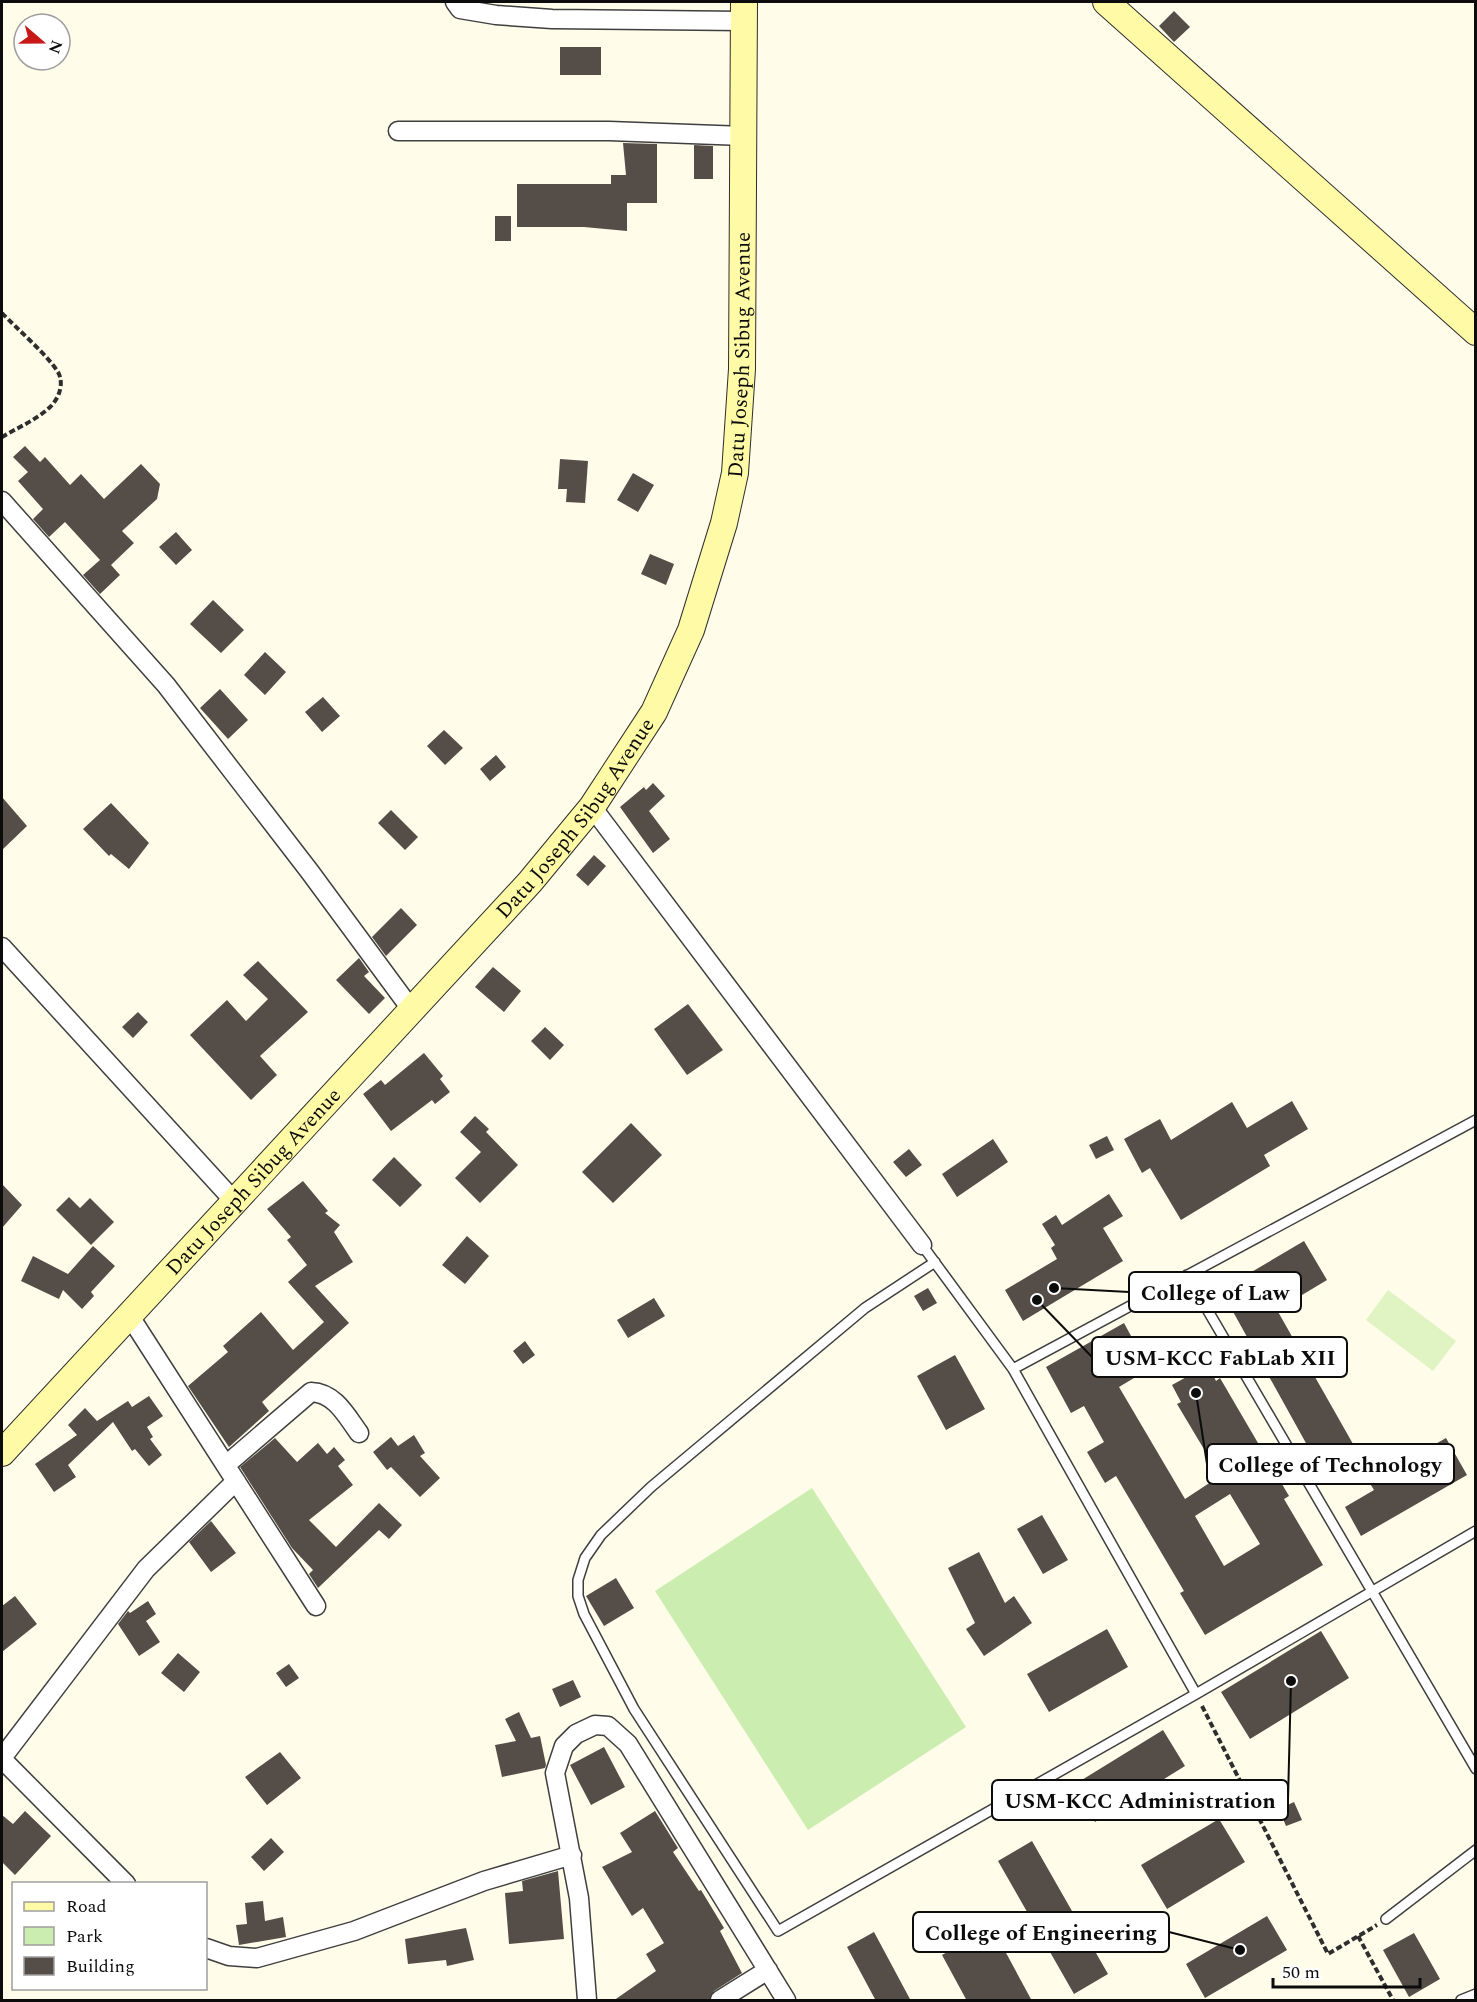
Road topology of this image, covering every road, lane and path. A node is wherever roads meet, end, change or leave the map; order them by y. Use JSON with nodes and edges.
{"nodes":[{"id":1,"x":455,"y":2,"type":"edge"},
{"id":2,"x":1106,"y":2,"type":"edge"},
{"id":3,"x":744,"y":11,"type":"edge"},
{"id":4,"x":398,"y":131,"type":"dead end"},
{"id":5,"x":744,"y":136,"type":"junction"},
{"id":6,"x":2,"y":313,"type":"edge"},
{"id":7,"x":1476,"y":332,"type":"edge"},
{"id":8,"x":2,"y":437,"type":"edge"},
{"id":9,"x":2,"y":501,"type":"edge"},
{"id":10,"x":592,"y":807,"type":"junction"},
{"id":11,"x":2,"y":947,"type":"edge"},
{"id":12,"x":411,"y":1009,"type":"junction"},
{"id":13,"x":1476,"y":1120,"type":"edge"},
{"id":14,"x":234,"y":1200,"type":"junction"},
{"id":15,"x":922,"y":1245,"type":"joint"},
{"id":16,"x":935,"y":1262,"type":"junction"},
{"id":17,"x":1187,"y":1275,"type":"junction"},
{"id":18,"x":129,"y":1315,"type":"junction"},
{"id":19,"x":1013,"y":1369,"type":"junction"},
{"id":20,"x":359,"y":1432,"type":"dead end"},
{"id":21,"x":2,"y":1453,"type":"edge"},
{"id":22,"x":231,"y":1473,"type":"junction"},
{"id":23,"x":1476,"y":1531,"type":"edge"},
{"id":24,"x":1372,"y":1592,"type":"junction"},
{"id":25,"x":316,"y":1606,"type":"dead end"},
{"id":26,"x":1196,"y":1694,"type":"junction"},
{"id":27,"x":2,"y":1759,"type":"edge"},
{"id":28,"x":1476,"y":1769,"type":"edge"},
{"id":29,"x":1476,"y":1850,"type":"edge"},
{"id":30,"x":572,"y":1855,"type":"junction"},
{"id":31,"x":124,"y":1882,"type":"edge"},
{"id":32,"x":1386,"y":1919,"type":"joint"},
{"id":33,"x":1358,"y":1936,"type":"junction"},
{"id":34,"x":207,"y":1948,"type":"edge"},
{"id":35,"x":768,"y":1970,"type":"junction"},
{"id":36,"x":1476,"y":1994,"type":"edge"},
{"id":37,"x":587,"y":2001,"type":"edge"},
{"id":38,"x":720,"y":2001,"type":"edge"},
{"id":39,"x":786,"y":2001,"type":"edge"},
{"id":40,"x":1394,"y":2001,"type":"edge"},
{"id":41,"x":1461,"y":2001,"type":"edge"}],
"edges":[{"from":1,"to":3,"type":"street"},
{"from":2,"to":7,"type":"main road"},
{"from":3,"to":5,"type":"main road","name":"Datu Joseph Sibug Avenue"},
{"from":4,"to":5,"type":"street"},
{"from":5,"to":10,"type":"main road","name":"Datu Joseph Sibug Avenue"},
{"from":6,"to":8,"type":"path"},
{"from":9,"to":12,"type":"street"},
{"from":10,"to":12,"type":"main road","name":"Datu Joseph Sibug Avenue"},
{"from":10,"to":15,"type":"street"},
{"from":11,"to":14,"type":"street"},
{"from":12,"to":14,"type":"main road","name":"Datu Joseph Sibug Avenue"},
{"from":13,"to":17,"type":"lane"},
{"from":14,"to":18,"type":"main road","name":"Datu Joseph Sibug Avenue"},
{"from":15,"to":16,"type":"lane"},
{"from":16,"to":19,"type":"lane"},
{"from":16,"to":26,"type":"lane"},
{"from":17,"to":19,"type":"lane"},
{"from":17,"to":24,"type":"lane"},
{"from":18,"to":21,"type":"main road","name":"Datu Joseph Sibug Avenue"},
{"from":18,"to":22,"type":"street"},
{"from":19,"to":26,"type":"lane"},
{"from":20,"to":22,"type":"street"},
{"from":22,"to":25,"type":"street"},
{"from":22,"to":27,"type":"street"},
{"from":23,"to":24,"type":"lane"},
{"from":24,"to":26,"type":"lane"},
{"from":24,"to":28,"type":"lane"},
{"from":26,"to":33,"type":"path"},
{"from":27,"to":31,"type":"street"},
{"from":29,"to":32,"type":"lane"},
{"from":30,"to":34,"type":"street"},
{"from":30,"to":35,"type":"street"},
{"from":30,"to":37,"type":"street"},
{"from":32,"to":33,"type":"path"},
{"from":33,"to":40,"type":"path"},
{"from":35,"to":38,"type":"street"},
{"from":35,"to":39,"type":"street"},
{"from":36,"to":41,"type":"lane"}]}
